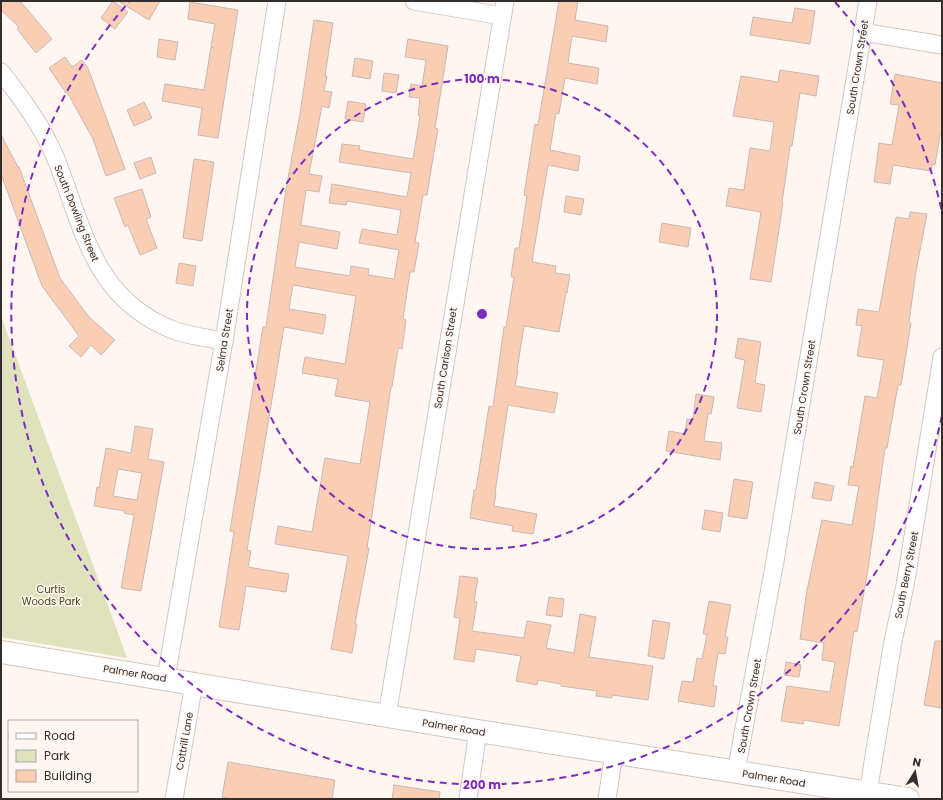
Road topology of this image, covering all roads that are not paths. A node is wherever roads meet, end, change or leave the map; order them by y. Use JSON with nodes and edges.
{"nodes":[{"id":1,"x":277,"y":1,"type":"edge"},
{"id":2,"x":414,"y":1,"type":"edge"},
{"id":3,"x":868,"y":1,"type":"edge"},
{"id":4,"x":503,"y":8,"type":"edge"},
{"id":5,"x":862,"y":32,"type":"junction"},
{"id":6,"x":942,"y":45,"type":"edge"},
{"id":7,"x":1,"y":72,"type":"edge"},
{"id":8,"x":224,"y":341,"type":"junction"},
{"id":9,"x":942,"y":357,"type":"edge"},
{"id":10,"x":1,"y":652,"type":"edge"},
{"id":11,"x":166,"y":678,"type":"junction"},
{"id":12,"x":194,"y":683,"type":"junction"},
{"id":13,"x":386,"y":716,"type":"junction"},
{"id":14,"x":478,"y":731,"type":"junction"},
{"id":15,"x":614,"y":753,"type":"junction"},
{"id":16,"x":736,"y":772,"type":"junction"},
{"id":17,"x":868,"y":793,"type":"junction"},
{"id":18,"x":834,"y":794,"type":"edge"},
{"id":19,"x":174,"y":799,"type":"edge"},
{"id":20,"x":468,"y":799,"type":"edge"},
{"id":21,"x":607,"y":799,"type":"edge"},
{"id":22,"x":908,"y":799,"type":"edge"}],
"edges":[{"from":1,"to":8,"type":"street","name":"Selma Street"},
{"from":2,"to":4,"type":"street"},
{"from":3,"to":5,"type":"street","name":"South Crown Street"},
{"from":4,"to":13,"type":"street","name":"South Carlson Street"},
{"from":5,"to":6,"type":"street"},
{"from":5,"to":16,"type":"street","name":"South Crown Street"},
{"from":7,"to":8,"type":"street","name":"South Dowling Street"},
{"from":8,"to":11,"type":"street","name":"Selma Street"},
{"from":9,"to":17,"type":"street","name":"South Berry Street"},
{"from":10,"to":11,"type":"street","name":"Palmer Road"},
{"from":11,"to":12,"type":"street","name":"Palmer Road"},
{"from":12,"to":13,"type":"street","name":"Palmer Road"},
{"from":12,"to":19,"type":"street","name":"Cottrill Lane"},
{"from":13,"to":14,"type":"street","name":"Palmer Road"},
{"from":14,"to":15,"type":"street","name":"Palmer Road"},
{"from":14,"to":20,"type":"street"},
{"from":15,"to":16,"type":"street","name":"Palmer Road"},
{"from":15,"to":21,"type":"street"},
{"from":16,"to":18,"type":"street","name":"Palmer Road"},
{"from":17,"to":18,"type":"street","name":"Palmer Road"},
{"from":17,"to":22,"type":"street","name":"Palmer Road"}]}
